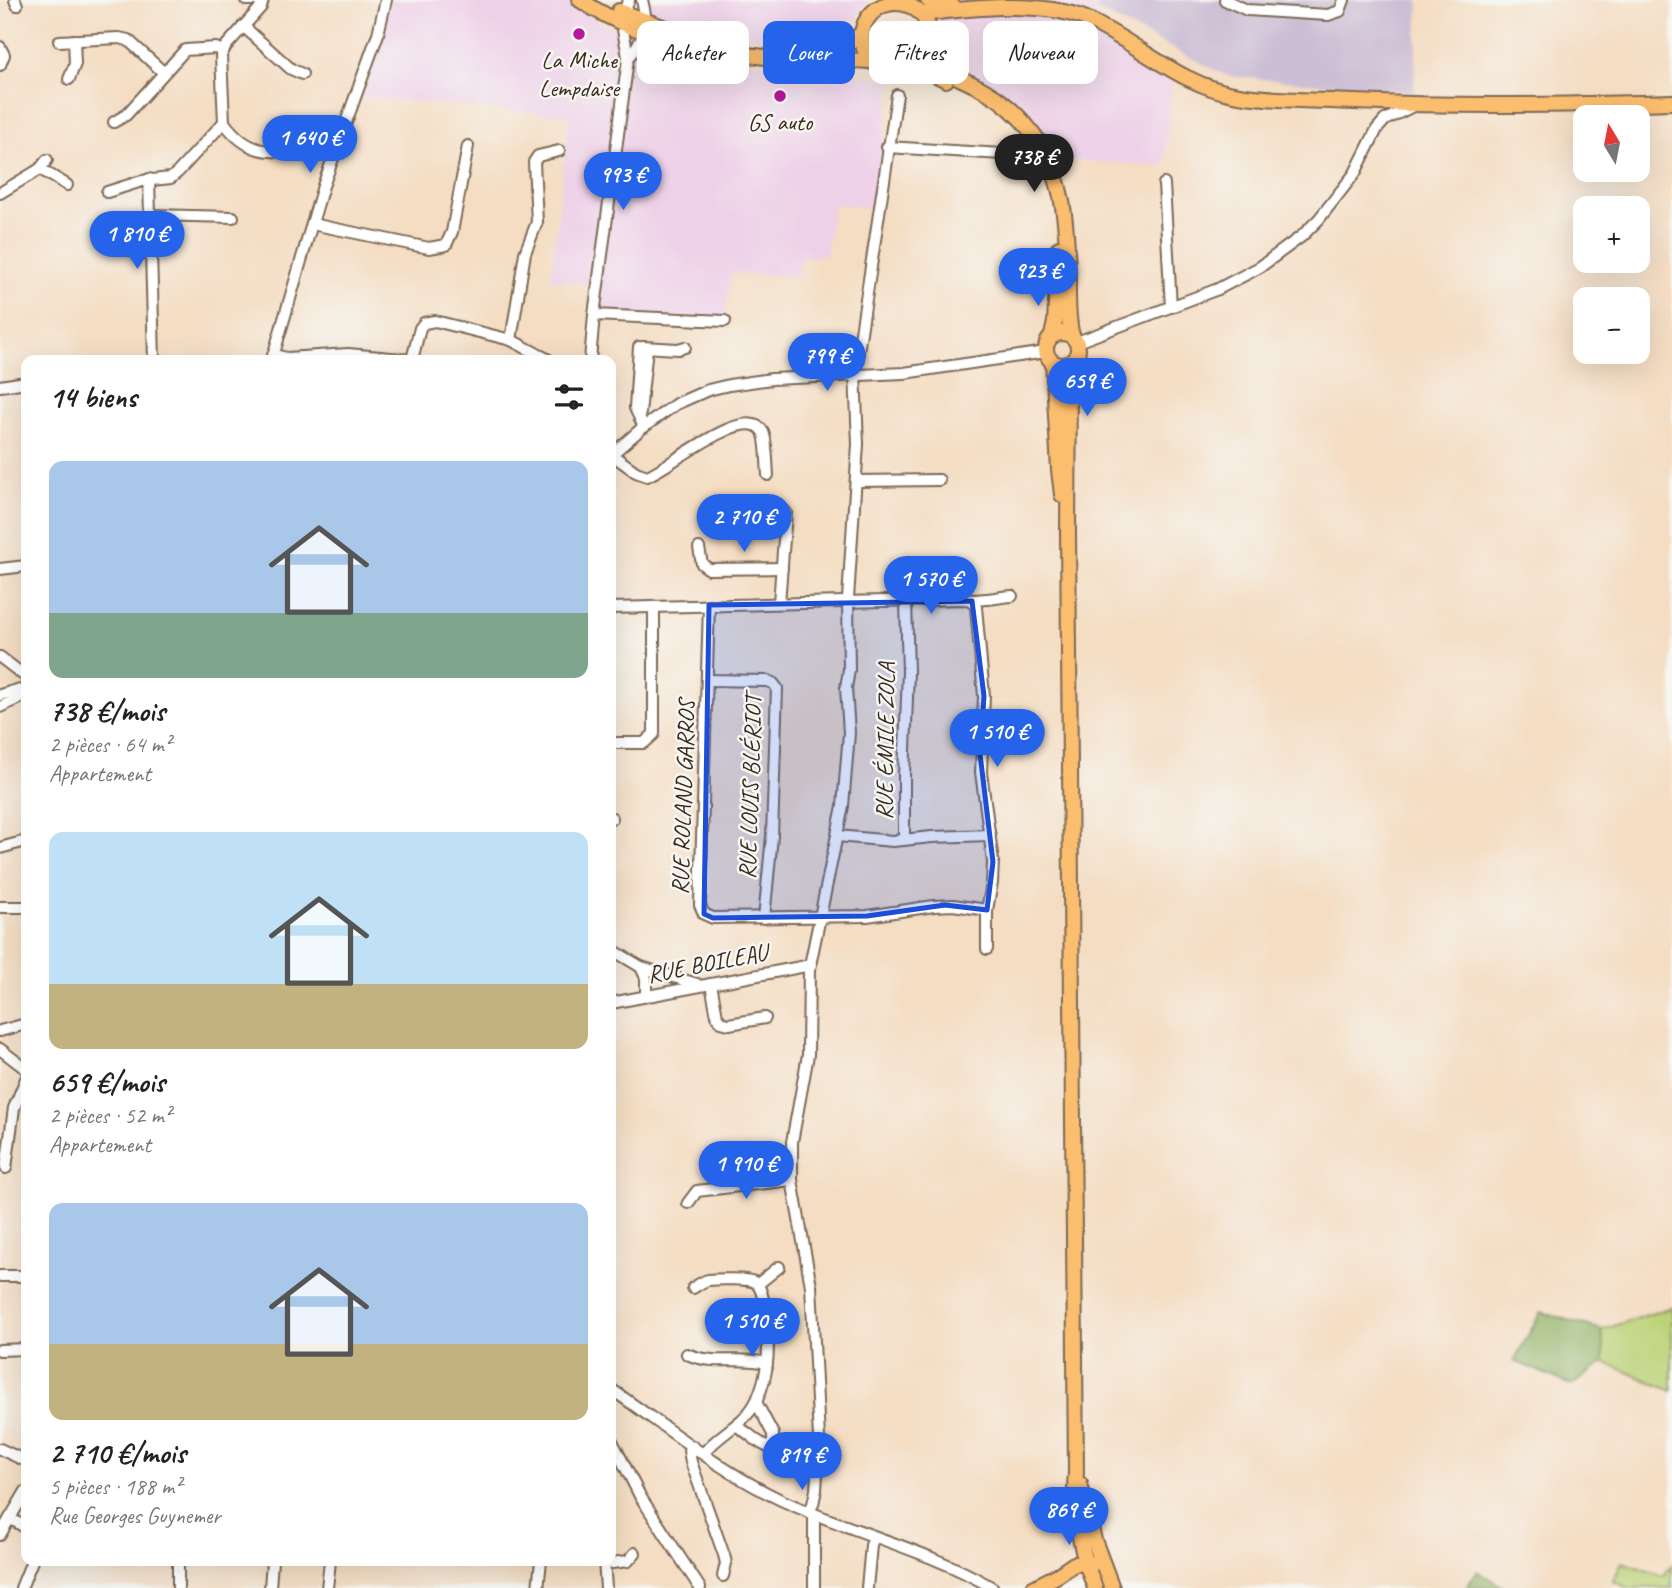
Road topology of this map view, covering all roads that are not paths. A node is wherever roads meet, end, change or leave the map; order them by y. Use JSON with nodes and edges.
{"nodes":[{"id":1,"x":246,"y":0,"type":"edge"},
{"id":2,"x":260,"y":0,"type":"edge"},
{"id":3,"x":386,"y":0,"type":"edge"},
{"id":4,"x":580,"y":0,"type":"edge"},
{"id":5,"x":597,"y":0,"type":"edge"},
{"id":6,"x":642,"y":0,"type":"edge"},
{"id":7,"x":928,"y":0,"type":"edge"},
{"id":8,"x":1225,"y":0,"type":"edge"},
{"id":9,"x":1344,"y":0,"type":"edge"},
{"id":10,"x":889,"y":1,"type":"edge"},
{"id":11,"x":914,"y":7,"type":"edge"},
{"id":12,"x":959,"y":8,"type":"junction"},
{"id":13,"x":624,"y":12,"type":"edge"},
{"id":14,"x":645,"y":21,"type":"edge"},
{"id":15,"x":926,"y":21,"type":"edge"},
{"id":16,"x":943,"y":21,"type":"edge"},
{"id":17,"x":243,"y":26,"type":"junction"},
{"id":18,"x":861,"y":34,"type":"junction"},
{"id":19,"x":74,"y":40,"type":"junction"},
{"id":20,"x":855,"y":40,"type":"edge"},
{"id":21,"x":59,"y":41,"type":"dead end"},
{"id":22,"x":637,"y":44,"type":"edge"},
{"id":23,"x":0,"y":47,"type":"edge"},
{"id":24,"x":223,"y":51,"type":"junction"},
{"id":25,"x":869,"y":59,"type":"edge"},
{"id":26,"x":628,"y":60,"type":"junction"},
{"id":27,"x":0,"y":65,"type":"edge"},
{"id":28,"x":163,"y":72,"type":"junction"},
{"id":29,"x":302,"y":74,"type":"dead end"},
{"id":30,"x":69,"y":79,"type":"dead end"},
{"id":31,"x":969,"y":83,"type":"edge"},
{"id":32,"x":952,"y":84,"type":"edge"},
{"id":33,"x":897,"y":95,"type":"dead end"},
{"id":34,"x":1672,"y":102,"type":"edge"},
{"id":35,"x":1416,"y":105,"type":"junction"},
{"id":36,"x":114,"y":122,"type":"dead end"},
{"id":37,"x":224,"y":122,"type":"junction"},
{"id":38,"x":468,"y":146,"type":"dead end"},
{"id":39,"x":887,"y":147,"type":"junction"},
{"id":40,"x":336,"y":150,"type":"junction"},
{"id":41,"x":559,"y":151,"type":"dead end"},
{"id":42,"x":1019,"y":155,"type":"dead end"},
{"id":43,"x":149,"y":179,"type":"junction"},
{"id":44,"x":1164,"y":184,"type":"dead end"},
{"id":45,"x":67,"y":186,"type":"dead end"},
{"id":46,"x":107,"y":192,"type":"dead end"},
{"id":47,"x":0,"y":193,"type":"edge"},
{"id":48,"x":151,"y":215,"type":"junction"},
{"id":49,"x":233,"y":217,"type":"dead end"},
{"id":50,"x":312,"y":224,"type":"junction"},
{"id":51,"x":1171,"y":307,"type":"junction"},
{"id":52,"x":594,"y":315,"type":"junction"},
{"id":53,"x":725,"y":321,"type":"dead end"},
{"id":54,"x":1052,"y":336,"type":"junction"},
{"id":55,"x":1075,"y":339,"type":"junction"},
{"id":56,"x":511,"y":340,"type":"junction"},
{"id":57,"x":685,"y":347,"type":"dead end"},
{"id":58,"x":154,"y":355,"type":"edge"},
{"id":59,"x":274,"y":355,"type":"edge"},
{"id":60,"x":414,"y":355,"type":"edge"},
{"id":61,"x":540,"y":355,"type":"edge"},
{"id":62,"x":590,"y":355,"type":"edge"},
{"id":63,"x":1050,"y":357,"type":"junction"},
{"id":64,"x":1072,"y":362,"type":"junction"},
{"id":65,"x":855,"y":376,"type":"junction"},
{"id":66,"x":21,"y":383,"type":"edge"},
{"id":67,"x":0,"y":386,"type":"edge"},
{"id":68,"x":641,"y":421,"type":"junction"},
{"id":69,"x":616,"y":449,"type":"edge"},
{"id":70,"x":616,"y":458,"type":"edge"},
{"id":71,"x":768,"y":475,"type":"dead end"},
{"id":72,"x":939,"y":480,"type":"dead end"},
{"id":73,"x":856,"y":481,"type":"junction"},
{"id":74,"x":764,"y":501,"type":"dead end"},
{"id":75,"x":1068,"y":534,"type":"junction"},
{"id":76,"x":699,"y":548,"type":"dead end"},
{"id":77,"x":21,"y":567,"type":"edge"},
{"id":78,"x":782,"y":568,"type":"junction"},
{"id":79,"x":0,"y":569,"type":"edge"},
{"id":80,"x":1012,"y":596,"type":"dead end"},
{"id":81,"x":906,"y":601,"type":"junction"},
{"id":82,"x":972,"y":601,"type":"junction"},
{"id":83,"x":848,"y":602,"type":"junction"},
{"id":84,"x":779,"y":603,"type":"junction"},
{"id":85,"x":709,"y":605,"type":"junction"},
{"id":86,"x":654,"y":607,"type":"junction"},
{"id":87,"x":616,"y":608,"type":"edge"},
{"id":88,"x":0,"y":657,"type":"edge"},
{"id":89,"x":707,"y":680,"type":"junction"},
{"id":90,"x":21,"y":683,"type":"edge"},
{"id":91,"x":21,"y":688,"type":"edge"},
{"id":92,"x":21,"y":690,"type":"edge"},
{"id":93,"x":0,"y":695,"type":"edge"},
{"id":94,"x":0,"y":707,"type":"edge"},
{"id":95,"x":616,"y":743,"type":"edge"},
{"id":96,"x":990,"y":835,"type":"junction"},
{"id":97,"x":837,"y":836,"type":"junction"},
{"id":98,"x":904,"y":840,"type":"junction"},
{"id":99,"x":21,"y":842,"type":"edge"},
{"id":100,"x":0,"y":848,"type":"edge"},
{"id":101,"x":0,"y":907,"type":"edge"},
{"id":102,"x":21,"y":907,"type":"edge"},
{"id":103,"x":986,"y":910,"type":"junction"},
{"id":104,"x":821,"y":916,"type":"junction"},
{"id":105,"x":764,"y":918,"type":"junction"},
{"id":106,"x":987,"y":949,"type":"dead end"},
{"id":107,"x":616,"y":952,"type":"edge"},
{"id":108,"x":811,"y":965,"type":"junction"},
{"id":109,"x":641,"y":967,"type":"junction"},
{"id":110,"x":667,"y":977,"type":"junction"},
{"id":111,"x":705,"y":984,"type":"junction"},
{"id":112,"x":666,"y":992,"type":"junction"},
{"id":113,"x":646,"y":996,"type":"junction"},
{"id":114,"x":616,"y":1002,"type":"edge"},
{"id":115,"x":765,"y":1018,"type":"dead end"},
{"id":116,"x":21,"y":1019,"type":"edge"},
{"id":117,"x":0,"y":1022,"type":"edge"},
{"id":118,"x":21,"y":1025,"type":"edge"},
{"id":119,"x":0,"y":1031,"type":"edge"},
{"id":120,"x":0,"y":1049,"type":"edge"},
{"id":121,"x":21,"y":1065,"type":"edge"},
{"id":122,"x":21,"y":1091,"type":"edge"},
{"id":123,"x":6,"y":1168,"type":"dead end"},
{"id":124,"x":792,"y":1180,"type":"junction"},
{"id":125,"x":688,"y":1203,"type":"dead end"},
{"id":126,"x":779,"y":1268,"type":"dead end"},
{"id":127,"x":0,"y":1276,"type":"edge"},
{"id":128,"x":21,"y":1276,"type":"edge"},
{"id":129,"x":758,"y":1284,"type":"junction"},
{"id":130,"x":694,"y":1287,"type":"dead end"},
{"id":131,"x":21,"y":1349,"type":"edge"},
{"id":132,"x":0,"y":1350,"type":"edge"},
{"id":133,"x":687,"y":1354,"type":"dead end"},
{"id":134,"x":767,"y":1363,"type":"junction"},
{"id":135,"x":616,"y":1393,"type":"edge"},
{"id":136,"x":756,"y":1402,"type":"junction"},
{"id":137,"x":736,"y":1426,"type":"junction"},
{"id":138,"x":692,"y":1446,"type":"junction"},
{"id":139,"x":0,"y":1449,"type":"edge"},
{"id":140,"x":616,"y":1449,"type":"edge"},
{"id":141,"x":704,"y":1453,"type":"junction"},
{"id":142,"x":21,"y":1459,"type":"edge"},
{"id":143,"x":21,"y":1500,"type":"edge"},
{"id":144,"x":811,"y":1513,"type":"junction"},
{"id":145,"x":10,"y":1518,"type":"junction"},
{"id":146,"x":21,"y":1525,"type":"edge"},
{"id":147,"x":0,"y":1535,"type":"edge"},
{"id":148,"x":874,"y":1537,"type":"junction"},
{"id":149,"x":635,"y":1553,"type":"dead end"},
{"id":150,"x":616,"y":1561,"type":"edge"},
{"id":151,"x":1094,"y":1563,"type":"junction"},
{"id":152,"x":30,"y":1566,"type":"edge"},
{"id":153,"x":178,"y":1566,"type":"edge"},
{"id":154,"x":272,"y":1566,"type":"edge"},
{"id":155,"x":329,"y":1566,"type":"edge"},
{"id":156,"x":540,"y":1566,"type":"edge"},
{"id":157,"x":604,"y":1566,"type":"edge"},
{"id":158,"x":723,"y":1576,"type":"dead end"},
{"id":159,"x":21,"y":1586,"type":"edge"},
{"id":160,"x":36,"y":1588,"type":"edge"},
{"id":161,"x":177,"y":1588,"type":"edge"},
{"id":162,"x":270,"y":1588,"type":"edge"},
{"id":163,"x":327,"y":1588,"type":"edge"},
{"id":164,"x":538,"y":1588,"type":"edge"},
{"id":165,"x":606,"y":1588,"type":"edge"},
{"id":166,"x":701,"y":1588,"type":"edge"},
{"id":167,"x":814,"y":1588,"type":"edge"},
{"id":168,"x":867,"y":1588,"type":"edge"},
{"id":169,"x":993,"y":1588,"type":"edge"},
{"id":170,"x":1033,"y":1588,"type":"edge"},
{"id":171,"x":1096,"y":1588,"type":"edge"},
{"id":172,"x":1103,"y":1588,"type":"edge"},
{"id":173,"x":1112,"y":1588,"type":"edge"}],
"edges":[{"from":1,"to":2,"type":"street"},
{"from":2,"to":17,"type":"street"},
{"from":3,"to":40,"type":"street"},
{"from":4,"to":13,"type":"main road"},
{"from":5,"to":13,"type":"main road"},
{"from":6,"to":14,"type":"street"},
{"from":7,"to":12,"type":"main road"},
{"from":8,"to":9,"type":"street"},
{"from":10,"to":11,"type":"main road"},
{"from":10,"to":18,"type":"main road"},
{"from":11,"to":12,"type":"main road"},
{"from":11,"to":15,"type":"main road"},
{"from":12,"to":16,"type":"main road"},
{"from":12,"to":35,"type":"main road"},
{"from":13,"to":26,"type":"street"},
{"from":17,"to":24,"type":"street"},
{"from":17,"to":29,"type":"street"},
{"from":18,"to":20,"type":"main road"},
{"from":18,"to":25,"type":"main road"},
{"from":19,"to":21,"type":"street"},
{"from":19,"to":28,"type":"street"},
{"from":19,"to":30,"type":"street"},
{"from":22,"to":26,"type":"street"},
{"from":23,"to":27,"type":"street"},
{"from":24,"to":28,"type":"street"},
{"from":24,"to":37,"type":"street"},
{"from":26,"to":52,"type":"street"},
{"from":28,"to":36,"type":"street"},
{"from":31,"to":55,"type":"main road"},
{"from":32,"to":54,"type":"main road"},
{"from":33,"to":39,"type":"street"},
{"from":34,"to":35,"type":"main road"},
{"from":35,"to":51,"type":"street"},
{"from":37,"to":40,"type":"street"},
{"from":37,"to":43,"type":"street"},
{"from":38,"to":50,"type":"street"},
{"from":39,"to":42,"type":"street"},
{"from":39,"to":65,"type":"street"},
{"from":40,"to":50,"type":"street"},
{"from":41,"to":56,"type":"street"},
{"from":43,"to":46,"type":"street"},
{"from":43,"to":48,"type":"street"},
{"from":44,"to":51,"type":"street"},
{"from":45,"to":47,"type":"street"},
{"from":48,"to":49,"type":"street"},
{"from":48,"to":58,"type":"street"},
{"from":50,"to":59,"type":"street"},
{"from":51,"to":55,"type":"street"},
{"from":52,"to":53,"type":"street"},
{"from":52,"to":62,"type":"street"},
{"from":54,"to":55,"type":"main road"},
{"from":54,"to":63,"type":"main road"},
{"from":55,"to":64,"type":"main road"},
{"from":56,"to":60,"type":"street"},
{"from":56,"to":61,"type":"street"},
{"from":57,"to":68,"type":"street"},
{"from":63,"to":64,"type":"main road"},
{"from":63,"to":65,"type":"street"},
{"from":63,"to":75,"type":"main road"},
{"from":64,"to":75,"type":"main road"},
{"from":65,"to":68,"type":"street"},
{"from":65,"to":73,"type":"street"},
{"from":66,"to":67,"type":"street"},
{"from":68,"to":69,"type":"street"},
{"from":70,"to":71,"type":"street"},
{"from":72,"to":73,"type":"street"},
{"from":73,"to":83,"type":"street"},
{"from":74,"to":78,"type":"street"},
{"from":75,"to":151,"type":"main road"},
{"from":76,"to":78,"type":"street"},
{"from":77,"to":79,"type":"street"},
{"from":78,"to":84,"type":"street"},
{"from":80,"to":82,"type":"street"},
{"from":81,"to":82,"type":"street"},
{"from":81,"to":83,"type":"street"},
{"from":81,"to":98,"type":"street","name":"RUE ÉMILE ZOLA"},
{"from":82,"to":96,"type":"street"},
{"from":83,"to":84,"type":"street"},
{"from":83,"to":97,"type":"street"},
{"from":84,"to":85,"type":"street"},
{"from":85,"to":86,"type":"street"},
{"from":85,"to":89,"type":"street","name":"RUE ROLAND GARROS"},
{"from":86,"to":87,"type":"street"},
{"from":86,"to":95,"type":"street"},
{"from":88,"to":90,"type":"street"},
{"from":89,"to":105,"type":"street","name":"RUE ROLAND GARROS"},
{"from":89,"to":105,"type":"street","name":"RUE LOUIS BLÉRIOT"},
{"from":91,"to":93,"type":"street"},
{"from":92,"to":94,"type":"street"},
{"from":96,"to":98,"type":"street"},
{"from":96,"to":103,"type":"street"},
{"from":97,"to":98,"type":"street"},
{"from":97,"to":104,"type":"street"},
{"from":99,"to":100,"type":"street"},
{"from":101,"to":102,"type":"street"},
{"from":103,"to":104,"type":"street","name":"RUE ROLAND GARROS"},
{"from":103,"to":106,"type":"street"},
{"from":104,"to":105,"type":"street","name":"RUE ROLAND GARROS"},
{"from":104,"to":108,"type":"street"},
{"from":107,"to":109,"type":"street"},
{"from":108,"to":111,"type":"street","name":"RUE BOILEAU"},
{"from":108,"to":124,"type":"street"},
{"from":109,"to":110,"type":"street"},
{"from":109,"to":113,"type":"street"},
{"from":110,"to":111,"type":"street"},
{"from":110,"to":112,"type":"street"},
{"from":111,"to":112,"type":"street","name":"RUE BOILEAU"},
{"from":111,"to":115,"type":"street"},
{"from":112,"to":113,"type":"street","name":"RUE BOILEAU"},
{"from":113,"to":114,"type":"street","name":"RUE BOILEAU"},
{"from":116,"to":117,"type":"street"},
{"from":118,"to":119,"type":"street"},
{"from":120,"to":121,"type":"street"},
{"from":122,"to":123,"type":"street"},
{"from":124,"to":125,"type":"street"},
{"from":124,"to":144,"type":"street"},
{"from":126,"to":129,"type":"street"},
{"from":127,"to":128,"type":"street"},
{"from":129,"to":130,"type":"street"},
{"from":129,"to":134,"type":"street"},
{"from":131,"to":132,"type":"street"},
{"from":133,"to":134,"type":"street"},
{"from":134,"to":136,"type":"street"},
{"from":135,"to":138,"type":"street"},
{"from":136,"to":137,"type":"street"},
{"from":136,"to":137,"type":"street"},
{"from":137,"to":141,"type":"street"},
{"from":138,"to":141,"type":"street"},
{"from":138,"to":158,"type":"street"},
{"from":139,"to":142,"type":"street"},
{"from":140,"to":166,"type":"street"},
{"from":141,"to":144,"type":"street"},
{"from":143,"to":145,"type":"street"},
{"from":144,"to":148,"type":"street"},
{"from":144,"to":167,"type":"street"},
{"from":145,"to":146,"type":"street"},
{"from":145,"to":147,"type":"street"},
{"from":148,"to":168,"type":"street"},
{"from":148,"to":169,"type":"street"},
{"from":149,"to":150,"type":"street"},
{"from":151,"to":170,"type":"main road"},
{"from":151,"to":171,"type":"main road"},
{"from":151,"to":172,"type":"main road"},
{"from":151,"to":173,"type":"main road"},
{"from":152,"to":159,"type":"street"},
{"from":153,"to":161,"type":"street"},
{"from":154,"to":162,"type":"street"},
{"from":155,"to":163,"type":"street"},
{"from":156,"to":164,"type":"street"},
{"from":157,"to":165,"type":"street"},
{"from":159,"to":160,"type":"street"}]}
